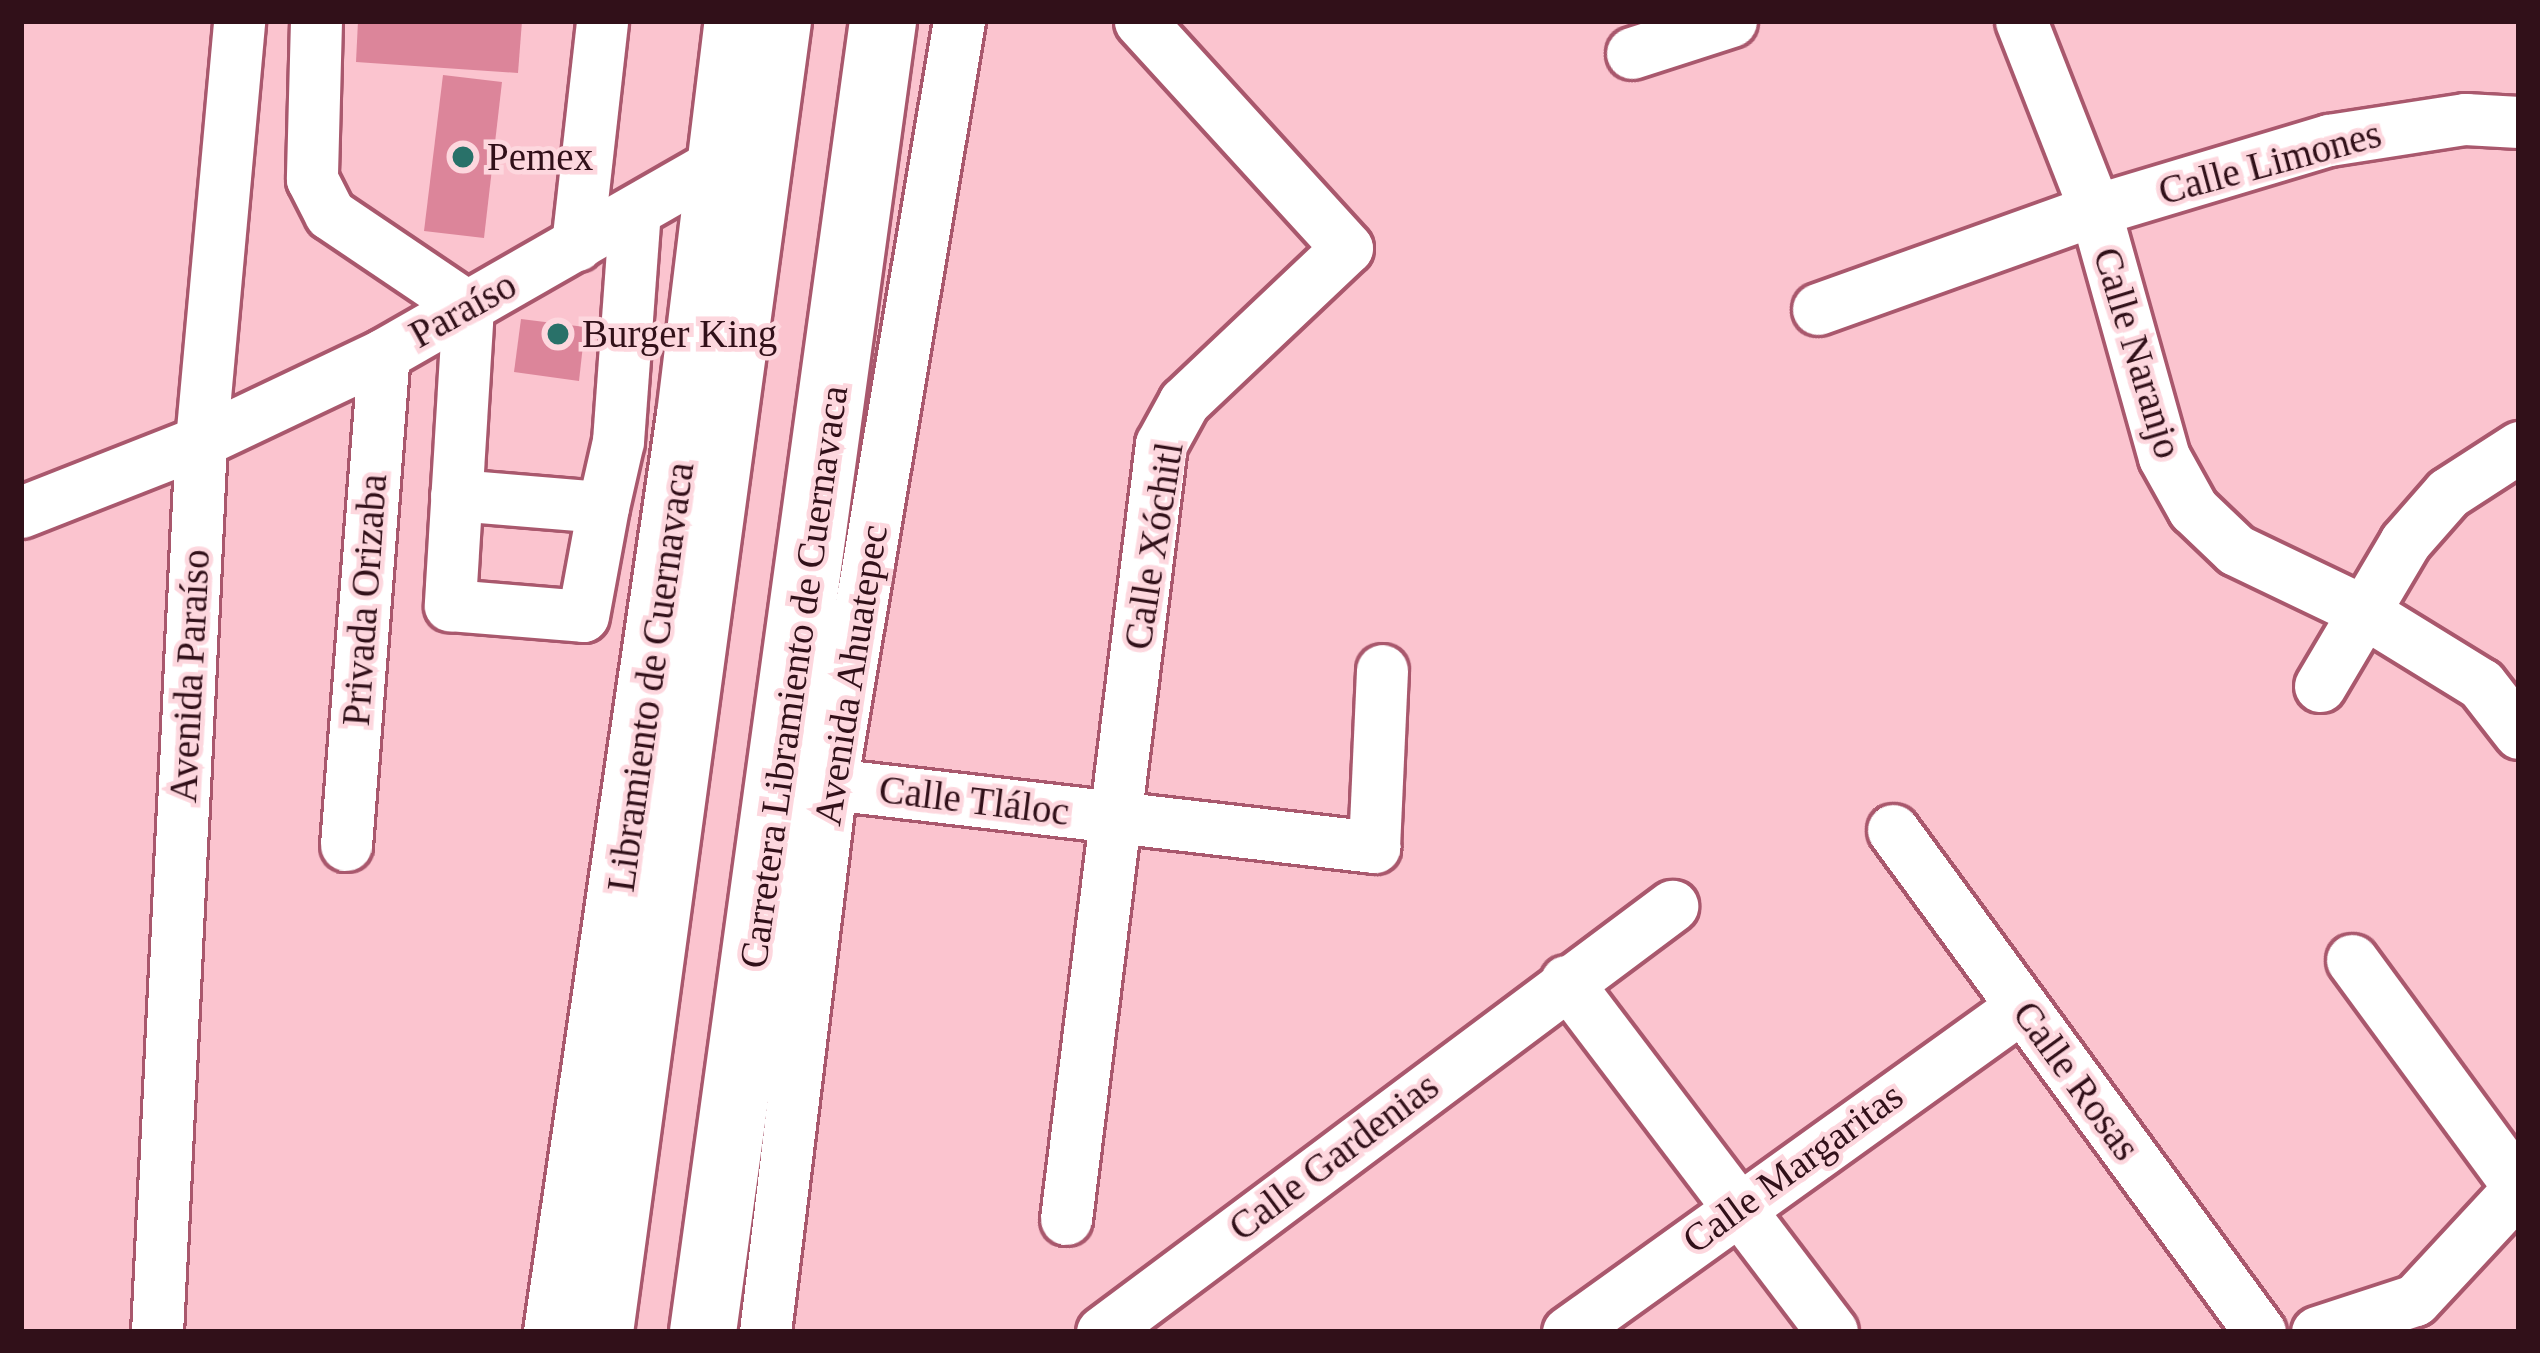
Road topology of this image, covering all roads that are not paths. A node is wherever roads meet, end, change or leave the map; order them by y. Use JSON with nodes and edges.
{"nodes":[{"id":1,"x":239,"y":21,"type":"edge"},
{"id":2,"x":316,"y":21,"type":"edge"},
{"id":3,"x":602,"y":21,"type":"edge"},
{"id":4,"x":736,"y":21,"type":"edge"},
{"id":5,"x":778,"y":21,"type":"edge"},
{"id":6,"x":883,"y":21,"type":"edge"},
{"id":7,"x":959,"y":21,"type":"edge"},
{"id":8,"x":1140,"y":21,"type":"edge"},
{"id":9,"x":1731,"y":21,"type":"edge"},
{"id":10,"x":2021,"y":21,"type":"edge"},
{"id":11,"x":1632,"y":53,"type":"dead end"},
{"id":12,"x":2519,"y":122,"type":"edge"},
{"id":13,"x":717,"y":163,"type":"junction"},
{"id":14,"x":2095,"y":211,"type":"junction"},
{"id":15,"x":634,"y":212,"type":"junction"},
{"id":16,"x":577,"y":245,"type":"junction"},
{"id":17,"x":468,"y":307,"type":"junction"},
{"id":18,"x":1817,"y":309,"type":"dead end"},
{"id":19,"x":384,"y":354,"type":"junction"},
{"id":20,"x":201,"y":441,"type":"junction"},
{"id":21,"x":2519,"y":446,"type":"edge"},
{"id":22,"x":456,"y":495,"type":"junction"},
{"id":23,"x":603,"y":506,"type":"junction"},
{"id":24,"x":21,"y":512,"type":"edge"},
{"id":25,"x":2359,"y":609,"type":"junction"},
{"id":26,"x":1382,"y":670,"type":"dead end"},
{"id":27,"x":2320,"y":686,"type":"dead end"},
{"id":28,"x":2519,"y":733,"type":"edge"},
{"id":29,"x":831,"y":784,"type":"junction"},
{"id":30,"x":1118,"y":819,"type":"junction"},
{"id":31,"x":1892,"y":830,"type":"dead end"},
{"id":32,"x":346,"y":845,"type":"dead end"},
{"id":33,"x":1672,"y":906,"type":"dead end"},
{"id":34,"x":2352,"y":960,"type":"dead end"},
{"id":35,"x":1566,"y":981,"type":"junction"},
{"id":36,"x":2021,"y":1006,"type":"junction"},
{"id":37,"x":2519,"y":1187,"type":"edge"},
{"id":38,"x":1736,"y":1207,"type":"junction"},
{"id":39,"x":1066,"y":1219,"type":"dead end"},
{"id":40,"x":157,"y":1332,"type":"edge"},
{"id":41,"x":555,"y":1332,"type":"edge"},
{"id":42,"x":600,"y":1332,"type":"edge"},
{"id":43,"x":703,"y":1332,"type":"edge"},
{"id":44,"x":765,"y":1332,"type":"edge"},
{"id":45,"x":1102,"y":1332,"type":"edge"},
{"id":46,"x":1568,"y":1332,"type":"edge"},
{"id":47,"x":1832,"y":1332,"type":"edge"},
{"id":48,"x":2260,"y":1332,"type":"edge"},
{"id":49,"x":2317,"y":1332,"type":"edge"}],
"edges":[{"from":1,"to":20,"type":"street","name":"Avenida Paraíso"},
{"from":2,"to":17,"type":"street"},
{"from":3,"to":16,"type":"street"},
{"from":4,"to":13,"type":"main road","name":"Libramiento de Cuernavaca"},
{"from":5,"to":42,"type":"highway"},
{"from":6,"to":43,"type":"highway","name":"Carretera Libramiento de Cuernavaca"},
{"from":7,"to":29,"type":"street","name":"Avenida Ahuatepec"},
{"from":8,"to":30,"type":"street","name":"Calle Xóchitl"},
{"from":9,"to":11,"type":"street"},
{"from":10,"to":14,"type":"street","name":"Calle Naranjo"},
{"from":12,"to":14,"type":"street","name":"Calle Limones"},
{"from":13,"to":15,"type":"street","name":"Paraíso"},
{"from":13,"to":41,"type":"main road","name":"Libramiento de Cuernavaca"},
{"from":14,"to":18,"type":"street","name":"Calle Limones"},
{"from":14,"to":25,"type":"street","name":"Calle Naranjo"},
{"from":15,"to":16,"type":"street","name":"Paraíso"},
{"from":15,"to":23,"type":"street"},
{"from":16,"to":17,"type":"street","name":"Paraíso"},
{"from":17,"to":19,"type":"street","name":"Paraíso"},
{"from":17,"to":22,"type":"street"},
{"from":19,"to":20,"type":"street","name":"Paraíso"},
{"from":19,"to":32,"type":"street","name":"Privada Orizaba"},
{"from":20,"to":24,"type":"street","name":"Paraíso"},
{"from":20,"to":40,"type":"street","name":"Avenida Paraíso"},
{"from":21,"to":25,"type":"street"},
{"from":22,"to":23,"type":"street"},
{"from":22,"to":23,"type":"street"},
{"from":25,"to":27,"type":"street"},
{"from":25,"to":28,"type":"street","name":"Calle Naranjo"},
{"from":26,"to":30,"type":"street","name":"Calle Tláloc"},
{"from":29,"to":30,"type":"street","name":"Calle Tláloc"},
{"from":29,"to":44,"type":"street","name":"Avenida Ahuatepec"},
{"from":30,"to":39,"type":"street","name":"Calle Xóchitl"},
{"from":31,"to":36,"type":"street","name":"Calle Rosas"},
{"from":33,"to":35,"type":"street","name":"Calle Gardenias"},
{"from":34,"to":37,"type":"street"},
{"from":35,"to":38,"type":"street"},
{"from":35,"to":45,"type":"street","name":"Calle Gardenias"},
{"from":36,"to":38,"type":"street","name":"Calle Margaritas"},
{"from":36,"to":48,"type":"street","name":"Calle Rosas"},
{"from":37,"to":49,"type":"street"},
{"from":38,"to":46,"type":"street","name":"Calle Margaritas"},
{"from":38,"to":47,"type":"street"}]}
